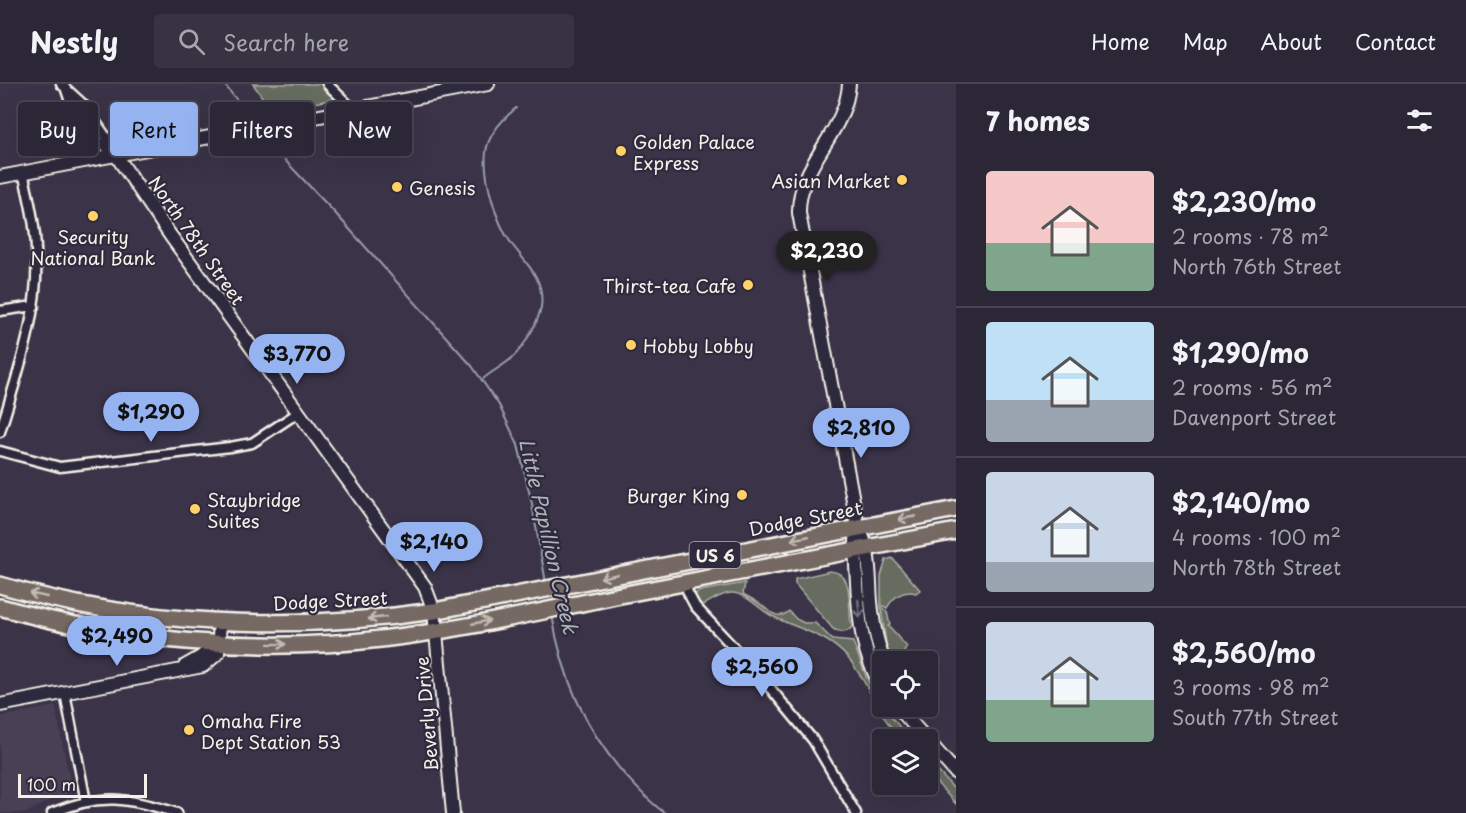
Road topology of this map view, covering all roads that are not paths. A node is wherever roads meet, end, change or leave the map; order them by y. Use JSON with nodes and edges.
{"nodes":[{"id":1,"x":327,"y":84,"type":"edge"},
{"id":2,"x":488,"y":84,"type":"edge"},
{"id":3,"x":849,"y":84,"type":"edge"},
{"id":4,"x":63,"y":87,"type":"edge"},
{"id":5,"x":346,"y":102,"type":"edge"},
{"id":6,"x":395,"y":102,"type":"edge"},
{"id":7,"x":326,"y":115,"type":"edge"},
{"id":8,"x":198,"y":140,"type":"edge"},
{"id":9,"x":110,"y":144,"type":"edge"},
{"id":10,"x":111,"y":156,"type":"edge"},
{"id":11,"x":117,"y":156,"type":"edge"},
{"id":12,"x":23,"y":172,"type":"junction"},
{"id":13,"x":0,"y":177,"type":"edge"},
{"id":14,"x":34,"y":306,"type":"junction"},
{"id":15,"x":0,"y":311,"type":"edge"},
{"id":16,"x":299,"y":412,"type":"junction"},
{"id":17,"x":0,"y":432,"type":"edge"},
{"id":18,"x":0,"y":451,"type":"edge"},
{"id":19,"x":956,"y":509,"type":"edge"},
{"id":20,"x":858,"y":527,"type":"junction"},
{"id":21,"x":956,"y":531,"type":"edge"},
{"id":22,"x":861,"y":549,"type":"junction"},
{"id":23,"x":685,"y":583,"type":"junction"},
{"id":24,"x":0,"y":585,"type":"edge"},
{"id":25,"x":0,"y":607,"type":"edge"},
{"id":26,"x":434,"y":611,"type":"junction"},
{"id":27,"x":220,"y":622,"type":"junction"},
{"id":28,"x":436,"y":631,"type":"junction"},
{"id":29,"x":218,"y":643,"type":"junction"},
{"id":30,"x":881,"y":651,"type":"edge"},
{"id":31,"x":872,"y":666,"type":"edge"},
{"id":32,"x":64,"y":693,"type":"junction"},
{"id":33,"x":0,"y":705,"type":"edge"},
{"id":34,"x":907,"y":717,"type":"edge"},
{"id":35,"x":918,"y":729,"type":"edge"},
{"id":36,"x":938,"y":752,"type":"edge"},
{"id":37,"x":956,"y":773,"type":"edge"},
{"id":38,"x":86,"y":802,"type":"junction"},
{"id":39,"x":52,"y":813,"type":"edge"},
{"id":40,"x":177,"y":813,"type":"edge"},
{"id":41,"x":453,"y":813,"type":"edge"},
{"id":42,"x":856,"y":813,"type":"edge"}],
"edges":[{"from":1,"to":5,"type":"street"},
{"from":2,"to":6,"type":"main road"},
{"from":3,"to":20,"type":"main road"},
{"from":4,"to":9,"type":"street"},
{"from":7,"to":8,"type":"main road"},
{"from":10,"to":12,"type":"main road"},
{"from":11,"to":16,"type":"main road","name":"North 78th Street"},
{"from":12,"to":13,"type":"main road"},
{"from":12,"to":14,"type":"street"},
{"from":14,"to":15,"type":"street"},
{"from":14,"to":17,"type":"street"},
{"from":16,"to":18,"type":"street"},
{"from":16,"to":26,"type":"main road","name":"North 78th Street"},
{"from":19,"to":20,"type":"highway","name":"Dodge Street","number":"US 6","one_way":true},
{"from":20,"to":22,"type":"main road"},
{"from":20,"to":26,"type":"highway","name":"Dodge Street","number":"US 6","one_way":true},
{"from":21,"to":22,"type":"highway","number":"US 6"},
{"from":22,"to":23,"type":"highway","number":"US 6"},
{"from":22,"to":30,"type":"main road"},
{"from":22,"to":31,"type":"main road","one_way":true},
{"from":28,"to":23,"type":"highway","number":"US 6","one_way":true},
{"from":23,"to":42,"type":"street"},
{"from":27,"to":24,"type":"highway","number":"US 6","one_way":true},
{"from":25,"to":29,"type":"highway","number":"US 6"},
{"from":26,"to":27,"type":"highway","name":"Dodge Street","number":"US 6","one_way":true},
{"from":26,"to":28,"type":"main road","name":"Beverly Drive"},
{"from":27,"to":29,"type":"main road"},
{"from":29,"to":28,"type":"highway","number":"US 6","one_way":true},
{"from":28,"to":41,"type":"main road","name":"Beverly Drive"},
{"from":29,"to":32,"type":"main road"},
{"from":32,"to":33,"type":"main road"},
{"from":32,"to":38,"type":"street"},
{"from":34,"to":35,"type":"main road"},
{"from":36,"to":37,"type":"main road"},
{"from":38,"to":39,"type":"street"},
{"from":38,"to":40,"type":"street"}]}
